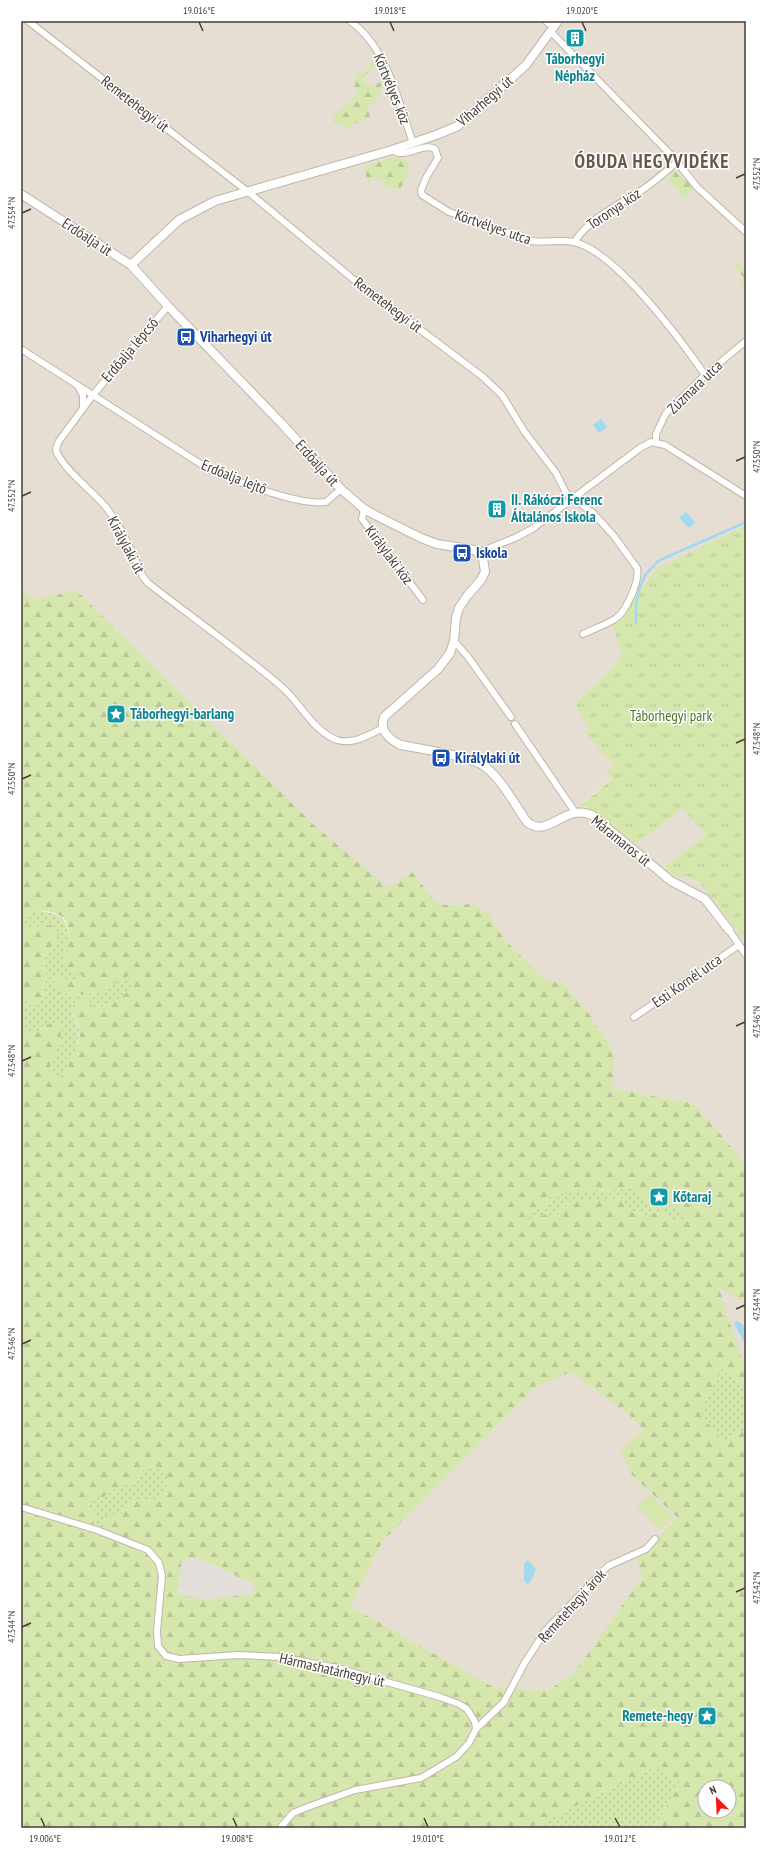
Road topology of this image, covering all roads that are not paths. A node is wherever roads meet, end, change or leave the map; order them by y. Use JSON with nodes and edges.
{"nodes":[{"id":1,"x":28,"y":21,"type":"edge"},
{"id":2,"x":350,"y":21,"type":"edge"},
{"id":3,"x":546,"y":21,"type":"edge"},
{"id":4,"x":558,"y":21,"type":"edge"},
{"id":5,"x":552,"y":30,"type":"junction"},
{"id":6,"x":413,"y":143,"type":"junction"},
{"id":7,"x":392,"y":150,"type":"junction"},
{"id":8,"x":676,"y":163,"type":"junction"},
{"id":9,"x":247,"y":191,"type":"junction"},
{"id":10,"x":21,"y":194,"type":"edge"},
{"id":11,"x":746,"y":232,"type":"edge"},
{"id":12,"x":574,"y":242,"type":"junction"},
{"id":13,"x":131,"y":265,"type":"junction"},
{"id":14,"x":168,"y":306,"type":"junction"},
{"id":15,"x":746,"y":341,"type":"edge"},
{"id":16,"x":21,"y":349,"type":"edge"},
{"id":17,"x":705,"y":375,"type":"junction"},
{"id":18,"x":75,"y":384,"type":"junction"},
{"id":19,"x":93,"y":395,"type":"junction"},
{"id":20,"x":83,"y":408,"type":"junction"},
{"id":21,"x":656,"y":442,"type":"junction"},
{"id":22,"x":341,"y":489,"type":"junction"},
{"id":23,"x":746,"y":496,"type":"edge"},
{"id":24,"x":573,"y":499,"type":"junction"},
{"id":25,"x":364,"y":508,"type":"junction"},
{"id":26,"x":480,"y":554,"type":"junction"},
{"id":27,"x":423,"y":600,"type":"dead end"},
{"id":28,"x":583,"y":634,"type":"dead end"},
{"id":29,"x":454,"y":640,"type":"junction"},
{"id":30,"x":510,"y":717,"type":"dead end"},
{"id":31,"x":515,"y":724,"type":"dead end"},
{"id":32,"x":383,"y":728,"type":"junction"},
{"id":33,"x":576,"y":812,"type":"junction"},
{"id":34,"x":729,"y":930,"type":"joint"},
{"id":35,"x":739,"y":945,"type":"junction"},
{"id":36,"x":746,"y":955,"type":"edge"},
{"id":37,"x":634,"y":1017,"type":"dead end"},
{"id":38,"x":21,"y":1507,"type":"edge"},
{"id":39,"x":655,"y":1539,"type":"dead end"},
{"id":40,"x":476,"y":1729,"type":"junction"},
{"id":41,"x":280,"y":1828,"type":"edge"}],
"edges":[{"from":1,"to":9,"type":"street","name":"Remetehegyi út"},
{"from":2,"to":6,"type":"street","name":"Körtvélyes köz"},
{"from":3,"to":5,"type":"street"},
{"from":4,"to":5,"type":"street","name":"Viharhegyi út"},
{"from":5,"to":6,"type":"street","name":"Viharhegyi út"},
{"from":5,"to":8,"type":"street"},
{"from":6,"to":7,"type":"street","name":"Viharhegyi út"},
{"from":7,"to":9,"type":"street","name":"Viharhegyi út"},
{"from":7,"to":12,"type":"street","name":"Körtvélyes utca"},
{"from":8,"to":11,"type":"street"},
{"from":8,"to":12,"type":"street","name":"Toronya köz"},
{"from":9,"to":13,"type":"street","name":"Viharhegyi út"},
{"from":9,"to":24,"type":"street","name":"Remetehegyi út"},
{"from":10,"to":13,"type":"street","name":"Erdőalja út"},
{"from":12,"to":17,"type":"street"},
{"from":13,"to":14,"type":"street","name":"Erdőalja út"},
{"from":14,"to":19,"type":"street","name":"Erdőalja lépcső"},
{"from":14,"to":22,"type":"street","name":"Erdőalja út"},
{"from":15,"to":17,"type":"street","name":"Zúzmara utca"},
{"from":16,"to":18,"type":"street"},
{"from":17,"to":21,"type":"street","name":"Zúzmara utca"},
{"from":18,"to":19,"type":"street"},
{"from":18,"to":20,"type":"street"},
{"from":19,"to":20,"type":"street","name":"Királylaki út"},
{"from":19,"to":22,"type":"street","name":"Erdőalja lejtő"},
{"from":20,"to":32,"type":"street","name":"Királylaki út"},
{"from":21,"to":23,"type":"street"},
{"from":21,"to":24,"type":"street"},
{"from":22,"to":25,"type":"street","name":"Erdőalja út"},
{"from":24,"to":26,"type":"street"},
{"from":24,"to":28,"type":"street","name":"Remetehegyi út"},
{"from":25,"to":26,"type":"street","name":"Erdőalja út"},
{"from":25,"to":27,"type":"street","name":"Királylaki köz"},
{"from":26,"to":29,"type":"street"},
{"from":29,"to":30,"type":"street"},
{"from":29,"to":32,"type":"street"},
{"from":31,"to":33,"type":"street"},
{"from":32,"to":33,"type":"street","name":"Máramaros út"},
{"from":33,"to":34,"type":"street","name":"Máramaros út"},
{"from":34,"to":35,"type":"street","name":"Máramaros út"},
{"from":35,"to":36,"type":"street","name":"Máramaros út"},
{"from":35,"to":37,"type":"street","name":"Esti Kornél utca"},
{"from":38,"to":40,"type":"street","name":"Hármashatárhegyi út"},
{"from":39,"to":40,"type":"street","name":"Remetehegyi árok"},
{"from":40,"to":41,"type":"street"}]}
